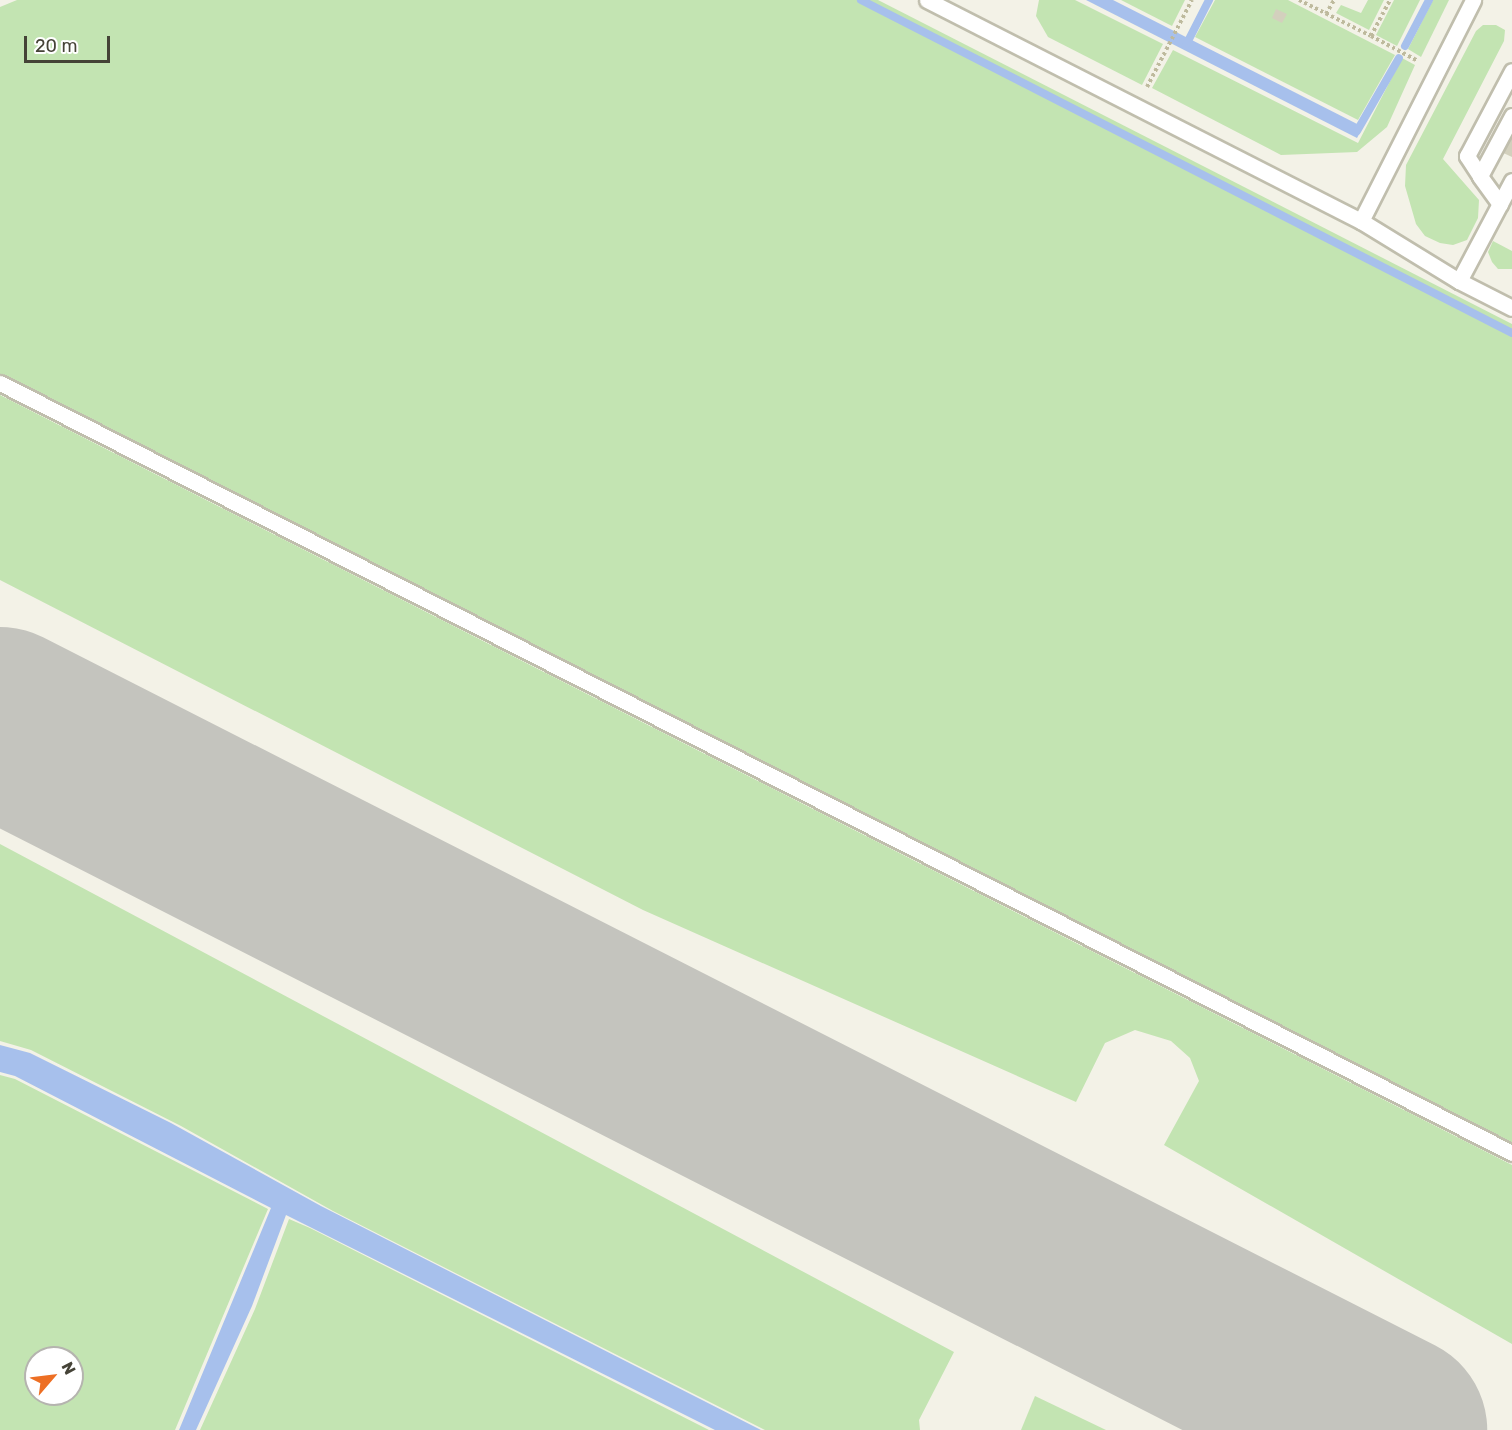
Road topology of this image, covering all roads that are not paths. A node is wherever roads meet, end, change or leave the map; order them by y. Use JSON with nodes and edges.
{"nodes":[{"id":1,"x":927,"y":0,"type":"edge"},
{"id":2,"x":1473,"y":0,"type":"edge"},
{"id":3,"x":1512,"y":71,"type":"edge"},
{"id":4,"x":1512,"y":116,"type":"edge"},
{"id":5,"x":1480,"y":176,"type":"junction"},
{"id":6,"x":1512,"y":181,"type":"edge"},
{"id":7,"x":1500,"y":204,"type":"junction"},
{"id":8,"x":1361,"y":221,"type":"junction"},
{"id":9,"x":1460,"y":281,"type":"junction"},
{"id":10,"x":1512,"y":308,"type":"edge"},
{"id":11,"x":0,"y":383,"type":"edge"},
{"id":12,"x":1512,"y":1153,"type":"edge"}],
"edges":[{"from":1,"to":8,"type":"lane"},
{"from":2,"to":8,"type":"lane"},
{"from":3,"to":5,"type":"lane"},
{"from":4,"to":5,"type":"lane"},
{"from":5,"to":7,"type":"lane"},
{"from":6,"to":7,"type":"lane"},
{"from":7,"to":9,"type":"lane"},
{"from":8,"to":9,"type":"lane"},
{"from":9,"to":10,"type":"lane"},
{"from":11,"to":12,"type":"lane"}]}
